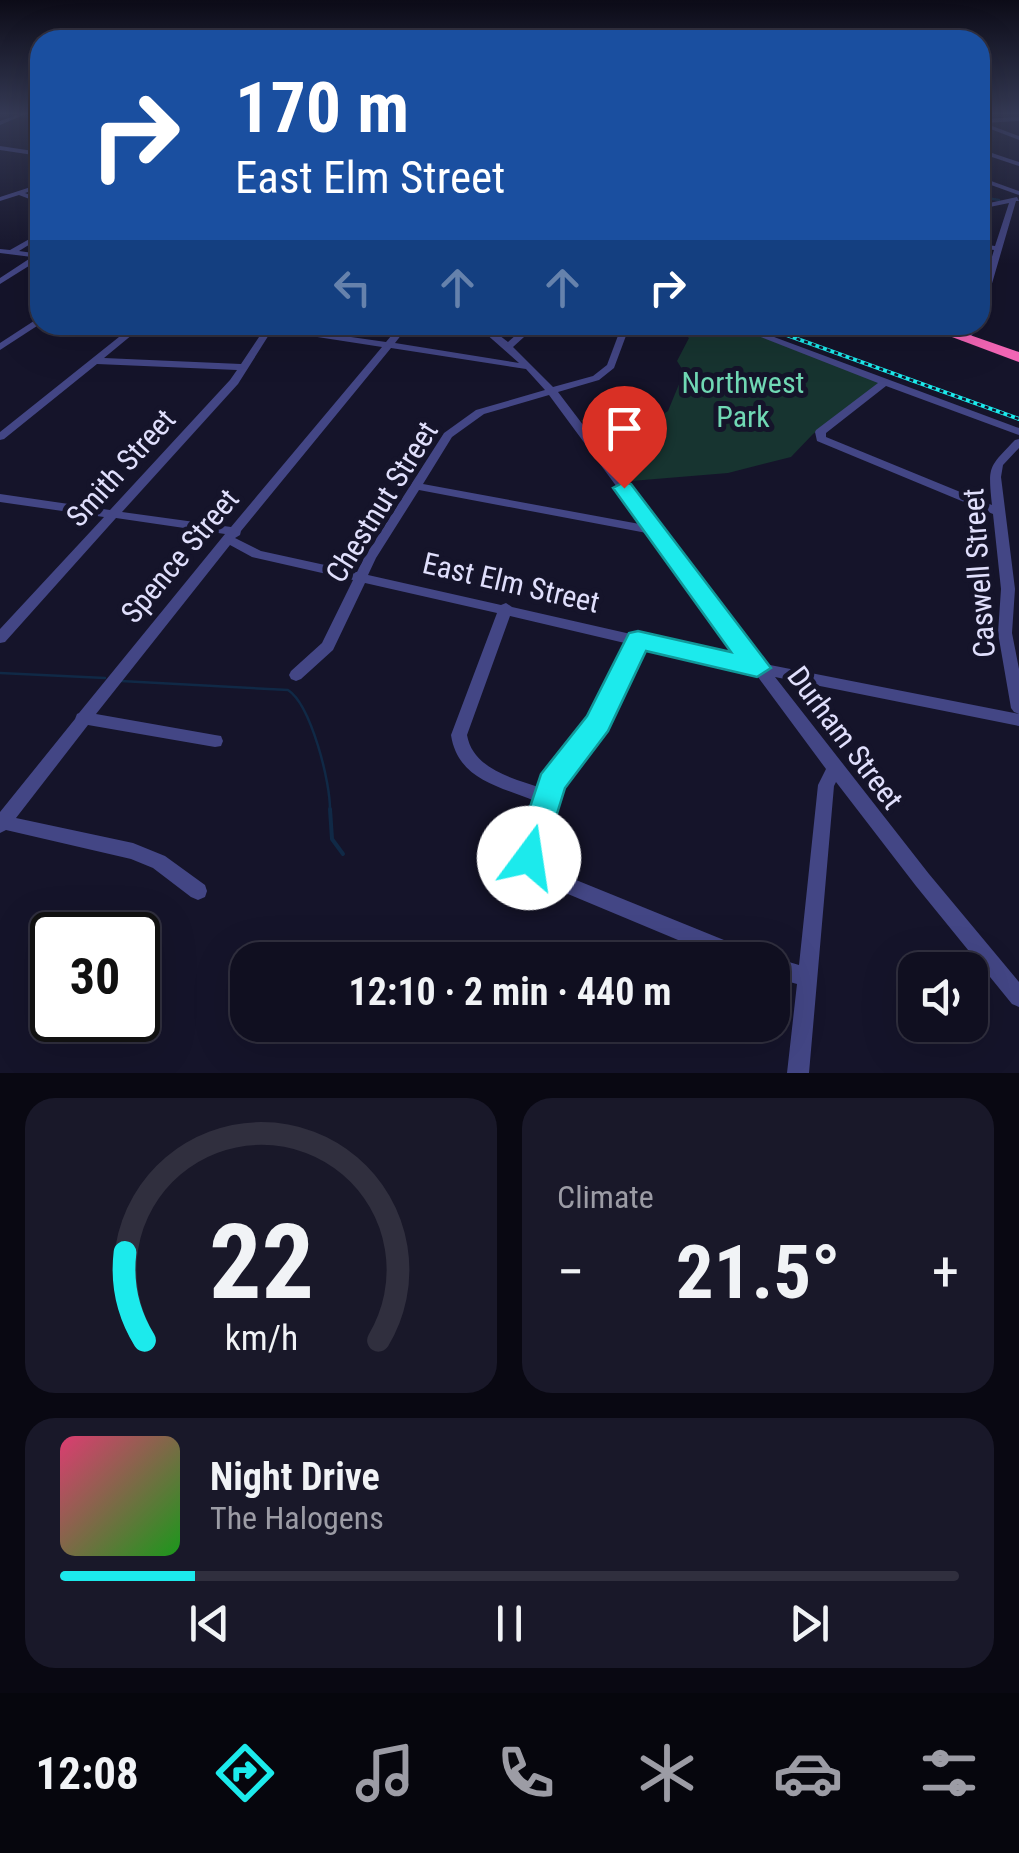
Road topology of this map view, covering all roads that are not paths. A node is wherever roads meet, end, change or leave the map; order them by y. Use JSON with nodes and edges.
{"nodes":[{"id":1,"x":990,"y":184,"type":"edge"},
{"id":2,"x":30,"y":189,"type":"edge"},
{"id":3,"x":19,"y":193,"type":"junction"},
{"id":4,"x":30,"y":197,"type":"edge"},
{"id":5,"x":1017,"y":197,"type":"edge"},
{"id":6,"x":0,"y":199,"type":"edge"},
{"id":7,"x":990,"y":204,"type":"edge"},
{"id":8,"x":30,"y":241,"type":"edge"},
{"id":9,"x":990,"y":248,"type":"edge"},
{"id":10,"x":1000,"y":250,"type":"junction"},
{"id":11,"x":0,"y":251,"type":"edge"},
{"id":12,"x":12,"y":253,"type":"junction"},
{"id":13,"x":30,"y":255,"type":"edge"},
{"id":14,"x":30,"y":262,"type":"edge"},
{"id":15,"x":990,"y":273,"type":"edge"},
{"id":16,"x":0,"y":282,"type":"edge"},
{"id":17,"x":30,"y":327,"type":"edge"},
{"id":18,"x":128,"y":335,"type":"edge"},
{"id":19,"x":264,"y":335,"type":"edge"},
{"id":20,"x":326,"y":335,"type":"edge"},
{"id":21,"x":396,"y":335,"type":"edge"},
{"id":22,"x":493,"y":335,"type":"edge"},
{"id":23,"x":521,"y":335,"type":"edge"},
{"id":24,"x":622,"y":335,"type":"edge"},
{"id":25,"x":760,"y":335,"type":"edge"},
{"id":26,"x":954,"y":335,"type":"edge"},
{"id":27,"x":968,"y":335,"type":"edge"},
{"id":28,"x":965,"y":339,"type":"junction"},
{"id":29,"x":388,"y":345,"type":"junction"},
{"id":30,"x":0,"y":347,"type":"edge"},
{"id":31,"x":508,"y":347,"type":"junction"},
{"id":32,"x":1019,"y":357,"type":"edge"},
{"id":33,"x":97,"y":361,"type":"junction"},
{"id":34,"x":244,"y":367,"type":"junction"},
{"id":35,"x":529,"y":367,"type":"junction"},
{"id":36,"x":885,"y":382,"type":"junction"},
{"id":37,"x":552,"y":392,"type":"junction"},
{"id":38,"x":1019,"y":432,"type":"edge"},
{"id":39,"x":0,"y":437,"type":"edge"},
{"id":40,"x":1019,"y":442,"type":"edge"},
{"id":41,"x":416,"y":486,"type":"junction"},
{"id":42,"x":0,"y":498,"type":"edge"},
{"id":43,"x":998,"y":512,"type":"junction"},
{"id":44,"x":113,"y":513,"type":"junction"},
{"id":45,"x":656,"y":531,"type":"junction"},
{"id":46,"x":232,"y":536,"type":"junction"},
{"id":47,"x":360,"y":577,"type":"junction"},
{"id":48,"x":506,"y":608,"type":"junction"},
{"id":49,"x":0,"y":638,"type":"edge"},
{"id":50,"x":638,"y":640,"type":"junction"},
{"id":51,"x":757,"y":668,"type":"junction"},
{"id":52,"x":296,"y":675,"type":"dead end"},
{"id":53,"x":1019,"y":708,"type":"edge"},
{"id":54,"x":82,"y":718,"type":"junction"},
{"id":55,"x":1019,"y":720,"type":"edge"},
{"id":56,"x":215,"y":740,"type":"dead end"},
{"id":57,"x":834,"y":771,"type":"junction"},
{"id":58,"x":544,"y":797,"type":"junction"},
{"id":59,"x":1,"y":823,"type":"edge"},
{"id":60,"x":198,"y":891,"type":"dead end"},
{"id":61,"x":705,"y":942,"type":"edge"},
{"id":62,"x":790,"y":973,"type":"edge"},
{"id":63,"x":807,"y":978,"type":"junction"},
{"id":64,"x":1019,"y":997,"type":"edge"},
{"id":65,"x":798,"y":1073,"type":"edge"}],
"edges":[{"from":1,"to":5,"type":"street"},
{"from":2,"to":3,"type":"street"},
{"from":3,"to":4,"type":"street"},
{"from":3,"to":6,"type":"street"},
{"from":5,"to":7,"type":"street"},
{"from":5,"to":10,"type":"street"},
{"from":8,"to":12,"type":"street"},
{"from":9,"to":10,"type":"street"},
{"from":10,"to":15,"type":"street"},
{"from":11,"to":12,"type":"street"},
{"from":12,"to":13,"type":"street"},
{"from":14,"to":16,"type":"street"},
{"from":17,"to":30,"type":"street"},
{"from":18,"to":33,"type":"street"},
{"from":19,"to":34,"type":"street","name":"Smith Street"},
{"from":20,"to":29,"type":"street"},
{"from":21,"to":29,"type":"street","name":"Spence Street"},
{"from":22,"to":31,"type":"street","name":"Durham Street"},
{"from":23,"to":31,"type":"street"},
{"from":24,"to":37,"type":"street","name":"Chestnut Street"},
{"from":25,"to":36,"type":"street"},
{"from":26,"to":28,"type":"highway"},
{"from":27,"to":28,"type":"street"},
{"from":28,"to":32,"type":"highway"},
{"from":29,"to":35,"type":"street"},
{"from":29,"to":46,"type":"street","name":"Spence Street"},
{"from":31,"to":35,"type":"street","name":"Durham Street"},
{"from":33,"to":34,"type":"street"},
{"from":33,"to":39,"type":"street"},
{"from":34,"to":44,"type":"street","name":"Smith Street"},
{"from":35,"to":37,"type":"street","name":"Durham Street"},
{"from":36,"to":38,"type":"street"},
{"from":36,"to":43,"type":"street"},
{"from":37,"to":41,"type":"street","name":"Chestnut Street"},
{"from":37,"to":45,"type":"street","name":"Durham Street"},
{"from":40,"to":43,"type":"street","name":"Caswell Street"},
{"from":41,"to":45,"type":"street"},
{"from":41,"to":47,"type":"street","name":"Chestnut Street"},
{"from":42,"to":44,"type":"street","name":"East Elm Street"},
{"from":43,"to":53,"type":"street","name":"Caswell Street"},
{"from":44,"to":46,"type":"street","name":"East Elm Street"},
{"from":44,"to":49,"type":"street","name":"Smith Street"},
{"from":45,"to":51,"type":"street","name":"Durham Street"},
{"from":46,"to":47,"type":"street","name":"East Elm Street"},
{"from":46,"to":54,"type":"street","name":"Spence Street"},
{"from":47,"to":48,"type":"street","name":"East Elm Street"},
{"from":47,"to":52,"type":"street","name":"Chestnut Street"},
{"from":48,"to":50,"type":"street","name":"East Elm Street"},
{"from":48,"to":58,"type":"street"},
{"from":50,"to":51,"type":"street","name":"East Elm Street"},
{"from":50,"to":58,"type":"street"},
{"from":51,"to":55,"type":"street","name":"East Elm Street"},
{"from":51,"to":57,"type":"street","name":"Durham Street"},
{"from":54,"to":56,"type":"street"},
{"from":54,"to":59,"type":"street","name":"Spence Street"},
{"from":57,"to":63,"type":"street"},
{"from":57,"to":64,"type":"street","name":"Durham Street"},
{"from":58,"to":61,"type":"street"},
{"from":59,"to":60,"type":"street"},
{"from":62,"to":63,"type":"street"},
{"from":63,"to":65,"type":"street"}]}
